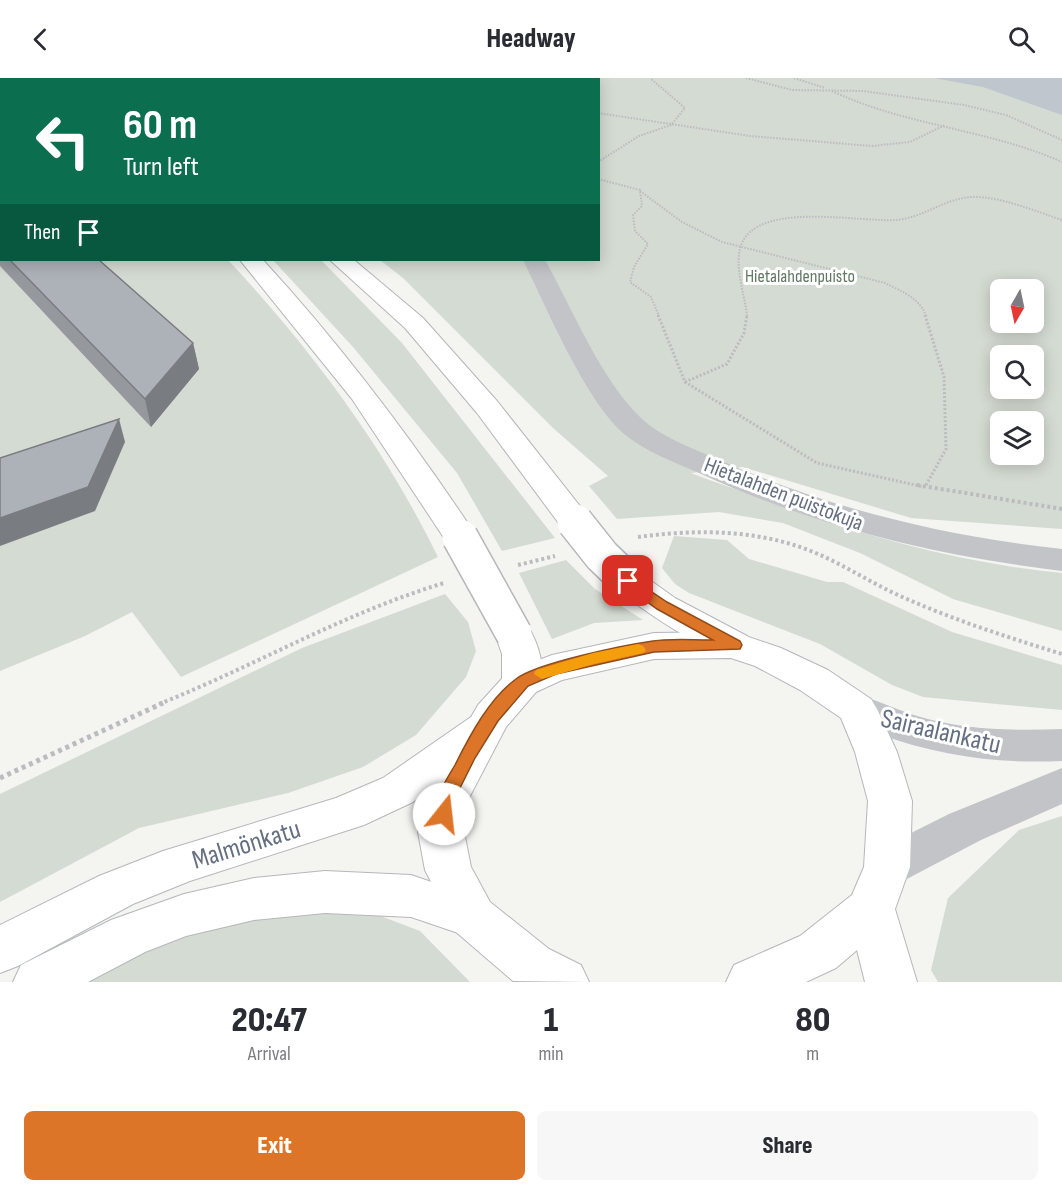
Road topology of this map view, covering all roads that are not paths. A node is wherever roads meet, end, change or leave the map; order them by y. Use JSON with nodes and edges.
{"nodes":[{"id":1,"x":251,"y":261,"type":"edge"},
{"id":2,"x":342,"y":261,"type":"edge"},
{"id":3,"x":535,"y":261,"type":"edge"},
{"id":4,"x":1062,"y":560,"type":"edge"},
{"id":5,"x":734,"y":645,"type":"junction"},
{"id":6,"x":522,"y":682,"type":"junction"},
{"id":7,"x":857,"y":709,"type":"junction"},
{"id":8,"x":485,"y":728,"type":"junction"},
{"id":9,"x":1062,"y":745,"type":"edge"},
{"id":10,"x":1062,"y":785,"type":"edge"},
{"id":11,"x":879,"y":888,"type":"junction"},
{"id":12,"x":473,"y":917,"type":"junction"},
{"id":13,"x":0,"y":950,"type":"edge"},
{"id":14,"x":39,"y":982,"type":"edge"},
{"id":15,"x":563,"y":982,"type":"edge"},
{"id":16,"x":752,"y":982,"type":"edge"},
{"id":17,"x":891,"y":982,"type":"edge"}],
"edges":[{"from":1,"to":6,"type":"main road","bridge":true},
{"from":2,"to":5,"type":"main road","bridge":true},
{"from":3,"to":4,"type":"street","name":"Hietalahden puistokuja"},
{"from":5,"to":6,"type":"main road"},
{"from":5,"to":7,"type":"main road"},
{"from":6,"to":8,"type":"main road"},
{"from":7,"to":9,"type":"street","name":"Sairaalankatu"},
{"from":7,"to":11,"type":"main road"},
{"from":8,"to":12,"type":"main road"},
{"from":8,"to":13,"type":"main road","name":"Malmönkatu"},
{"from":10,"to":11,"type":"street"},
{"from":11,"to":16,"type":"main road"},
{"from":11,"to":17,"type":"main road"},
{"from":12,"to":14,"type":"main road"},
{"from":12,"to":15,"type":"main road"}]}
